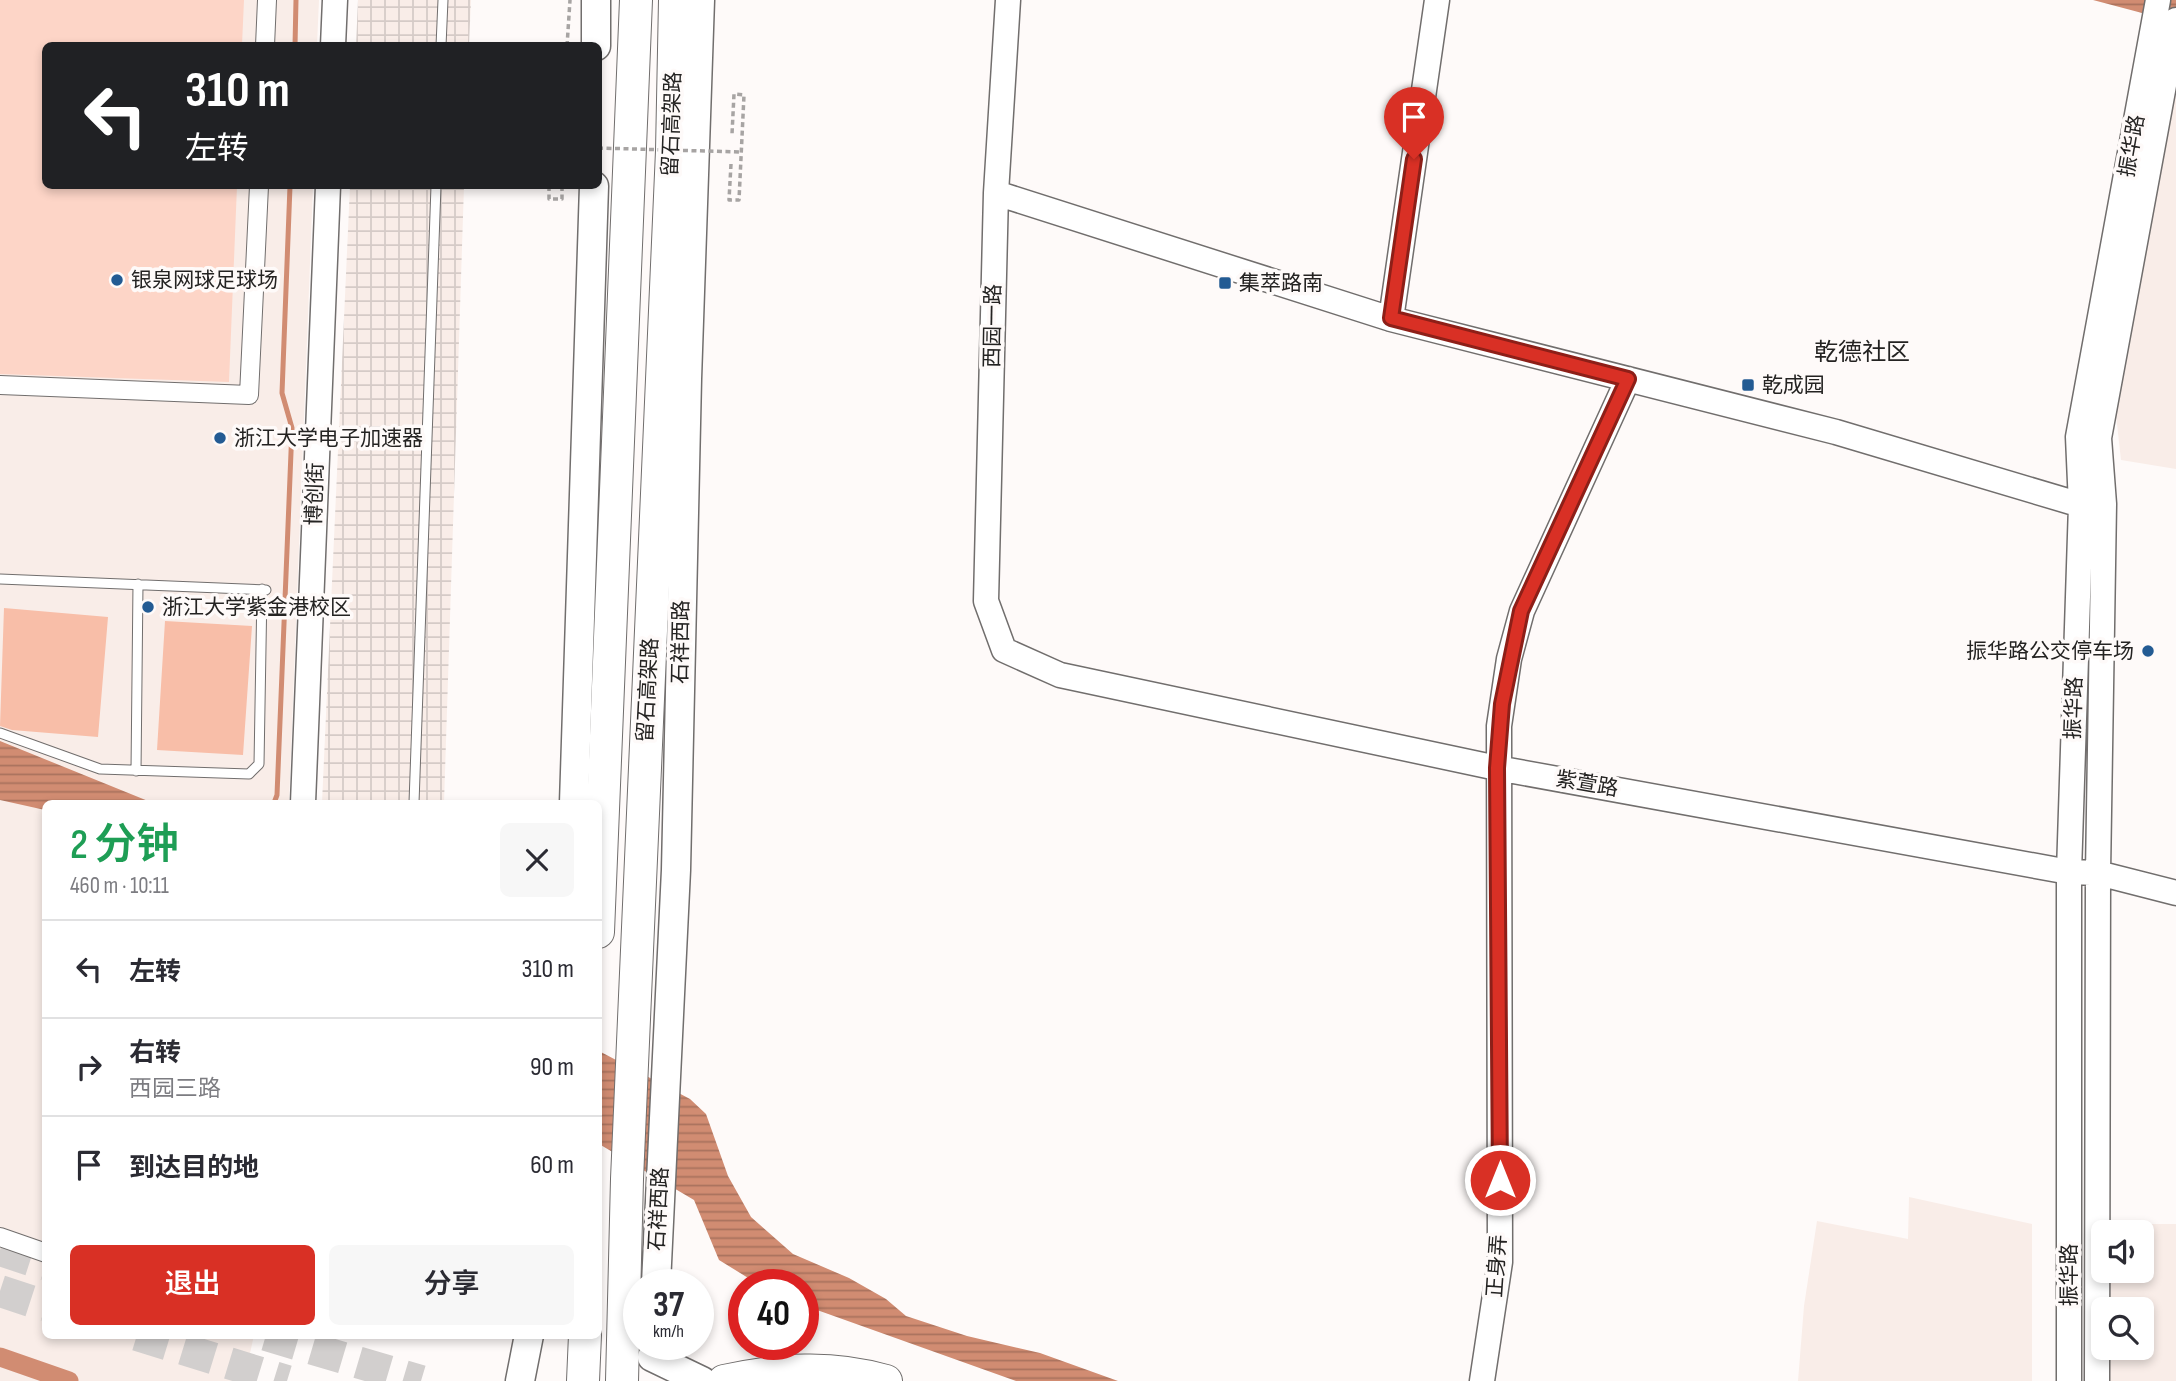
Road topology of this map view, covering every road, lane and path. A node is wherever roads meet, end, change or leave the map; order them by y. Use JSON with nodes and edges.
{"nodes":[{"id":1,"x":267,"y":0,"type":"edge"},
{"id":2,"x":335,"y":0,"type":"edge"},
{"id":3,"x":443,"y":0,"type":"edge"},
{"id":4,"x":570,"y":0,"type":"edge"},
{"id":5,"x":596,"y":0,"type":"edge"},
{"id":6,"x":636,"y":0,"type":"edge"},
{"id":7,"x":676,"y":0,"type":"edge"},
{"id":8,"x":700,"y":0,"type":"edge"},
{"id":9,"x":1008,"y":0,"type":"edge"},
{"id":10,"x":1437,"y":0,"type":"edge"},
{"id":11,"x":2158,"y":0,"type":"edge"},
{"id":12,"x":2176,"y":20,"type":"edge"},
{"id":13,"x":265,"y":42,"type":"edge"},
{"id":14,"x":333,"y":42,"type":"edge"},
{"id":15,"x":441,"y":42,"type":"edge"},
{"id":16,"x":567,"y":42,"type":"edge"},
{"id":17,"x":596,"y":42,"type":"edge"},
{"id":18,"x":2159,"y":56,"type":"junction"},
{"id":19,"x":732,"y":134,"type":"dead end"},
{"id":20,"x":602,"y":148,"type":"edge"},
{"id":21,"x":740,"y":152,"type":"junction"},
{"id":22,"x":731,"y":164,"type":"dead end"},
{"id":23,"x":259,"y":189,"type":"edge"},
{"id":24,"x":328,"y":189,"type":"edge"},
{"id":25,"x":436,"y":189,"type":"edge"},
{"id":26,"x":550,"y":189,"type":"edge"},
{"id":27,"x":562,"y":189,"type":"edge"},
{"id":28,"x":594,"y":189,"type":"edge"},
{"id":29,"x":996,"y":193,"type":"junction"},
{"id":30,"x":1391,"y":318,"type":"junction"},
{"id":31,"x":1628,"y":379,"type":"junction"},
{"id":32,"x":0,"y":385,"type":"edge"},
{"id":33,"x":2092,"y":505,"type":"junction"},
{"id":34,"x":0,"y":579,"type":"edge"},
{"id":35,"x":138,"y":584,"type":"junction"},
{"id":36,"x":1004,"y":650,"type":"joint"},
{"id":37,"x":0,"y":733,"type":"edge"},
{"id":38,"x":1497,"y":768,"type":"junction"},
{"id":39,"x":136,"y":771,"type":"junction"},
{"id":40,"x":303,"y":800,"type":"edge"},
{"id":41,"x":414,"y":800,"type":"edge"},
{"id":42,"x":574,"y":800,"type":"edge"},
{"id":43,"x":602,"y":834,"type":"edge"},
{"id":44,"x":2069,"y":872,"type":"junction"},
{"id":45,"x":2098,"y":873,"type":"junction"},
{"id":46,"x":2176,"y":893,"type":"edge"},
{"id":47,"x":0,"y":1237,"type":"edge"},
{"id":48,"x":42,"y":1252,"type":"edge"},
{"id":49,"x":656,"y":1269,"type":"edge"},
{"id":50,"x":528,"y":1339,"type":"edge"},
{"id":51,"x":584,"y":1339,"type":"edge"},
{"id":52,"x":652,"y":1361,"type":"edge"},
{"id":53,"x":520,"y":1381,"type":"edge"},
{"id":54,"x":583,"y":1381,"type":"edge"},
{"id":55,"x":622,"y":1381,"type":"edge"},
{"id":56,"x":702,"y":1381,"type":"edge"},
{"id":57,"x":724,"y":1381,"type":"edge"},
{"id":58,"x":886,"y":1381,"type":"edge"},
{"id":59,"x":1482,"y":1381,"type":"edge"},
{"id":60,"x":2069,"y":1381,"type":"edge"},
{"id":61,"x":2097,"y":1381,"type":"edge"}],
"edges":[{"from":1,"to":13,"type":"street"},
{"from":2,"to":14,"type":"street"},
{"from":3,"to":15,"type":"lane"},
{"from":4,"to":16,"type":"path"},
{"from":5,"to":17,"type":"main road"},
{"from":6,"to":43,"type":"highway","name":"留石高架路"},
{"from":7,"to":55,"type":"highway","name":"留石高架路"},
{"from":8,"to":49,"type":"main road","name":"石祥西路"},
{"from":9,"to":29,"type":"street","name":"西园一路"},
{"from":10,"to":30,"type":"street"},
{"from":11,"to":18,"type":"street","name":"振华路"},
{"from":12,"to":18,"type":"street","name":"振华路"},
{"from":18,"to":33,"type":"street","name":"振华路"},
{"from":19,"to":21,"type":"path"},
{"from":20,"to":21,"type":"path","bridge":true},
{"from":21,"to":22,"type":"path"},
{"from":23,"to":32,"type":"street"},
{"from":24,"to":40,"type":"street","name":"博创街"},
{"from":25,"to":41,"type":"lane"},
{"from":26,"to":27,"type":"path"},
{"from":28,"to":42,"type":"main road"},
{"from":29,"to":30,"type":"street"},
{"from":29,"to":36,"type":"street","name":"西园一路"},
{"from":30,"to":31,"type":"street"},
{"from":31,"to":33,"type":"street"},
{"from":31,"to":38,"type":"street","name":"正身弄"},
{"from":33,"to":44,"type":"street","name":"振华路"},
{"from":33,"to":45,"type":"street","name":"振华路"},
{"from":34,"to":35,"type":"lane"},
{"from":35,"to":39,"type":"lane"},
{"from":35,"to":39,"type":"lane"},
{"from":36,"to":38,"type":"street","name":"紫萱路"},
{"from":37,"to":39,"type":"lane"},
{"from":38,"to":44,"type":"street","name":"紫萱路"},
{"from":38,"to":59,"type":"street","name":"正身弄"},
{"from":44,"to":45,"type":"street","name":"紫萱路"},
{"from":44,"to":60,"type":"street","name":"振华路"},
{"from":45,"to":46,"type":"street","name":"紫萱路"},
{"from":45,"to":61,"type":"street","name":"振华路"},
{"from":47,"to":48,"type":"street"},
{"from":50,"to":53,"type":"main road"},
{"from":51,"to":54,"type":"highway"},
{"from":52,"to":56,"type":"main road"},
{"from":57,"to":58,"type":"highway"}]}
